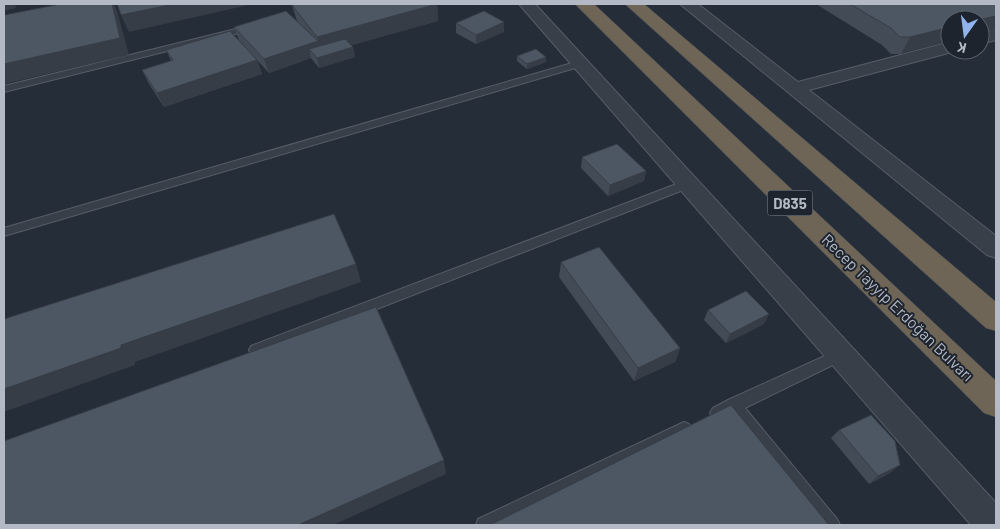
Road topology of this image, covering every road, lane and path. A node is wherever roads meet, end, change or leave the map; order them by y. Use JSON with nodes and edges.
{"nodes":[{"id":1,"x":527,"y":4,"type":"edge"},
{"id":2,"x":584,"y":4,"type":"edge"},
{"id":3,"x":634,"y":4,"type":"edge"},
{"id":4,"x":688,"y":4,"type":"edge"},
{"id":5,"x":264,"y":24,"type":"edge"},
{"id":6,"x":940,"y":50,"type":"edge"},
{"id":7,"x":580,"y":64,"type":"junction"},
{"id":8,"x":795,"y":88,"type":"junction"},
{"id":9,"x":4,"y":89,"type":"edge"},
{"id":10,"x":687,"y":184,"type":"junction"},
{"id":11,"x":4,"y":232,"type":"edge"},
{"id":12,"x":996,"y":249,"type":"edge"},
{"id":13,"x":996,"y":318,"type":"edge"},
{"id":14,"x":244,"y":355,"type":"edge"},
{"id":15,"x":840,"y":355,"type":"junction"},
{"id":16,"x":996,"y":402,"type":"edge"},
{"id":17,"x":733,"y":405,"type":"junction"},
{"id":18,"x":484,"y":525,"type":"edge"},
{"id":19,"x":831,"y":525,"type":"edge"},
{"id":20,"x":993,"y":525,"type":"edge"}],
"edges":[{"from":1,"to":7,"type":"street"},
{"from":2,"to":16,"type":"highway","name":"Recep Tayyip Erdoğan Bulvarı","number":"D835"},
{"from":3,"to":13,"type":"highway","number":"D835"},
{"from":4,"to":8,"type":"street"},
{"from":5,"to":9,"type":"lane"},
{"from":6,"to":8,"type":"street"},
{"from":7,"to":10,"type":"street"},
{"from":7,"to":11,"type":"lane"},
{"from":8,"to":12,"type":"street"},
{"from":10,"to":14,"type":"lane"},
{"from":10,"to":15,"type":"street"},
{"from":15,"to":17,"type":"lane"},
{"from":15,"to":20,"type":"street"},
{"from":17,"to":18,"type":"lane"},
{"from":17,"to":19,"type":"lane"}]}
